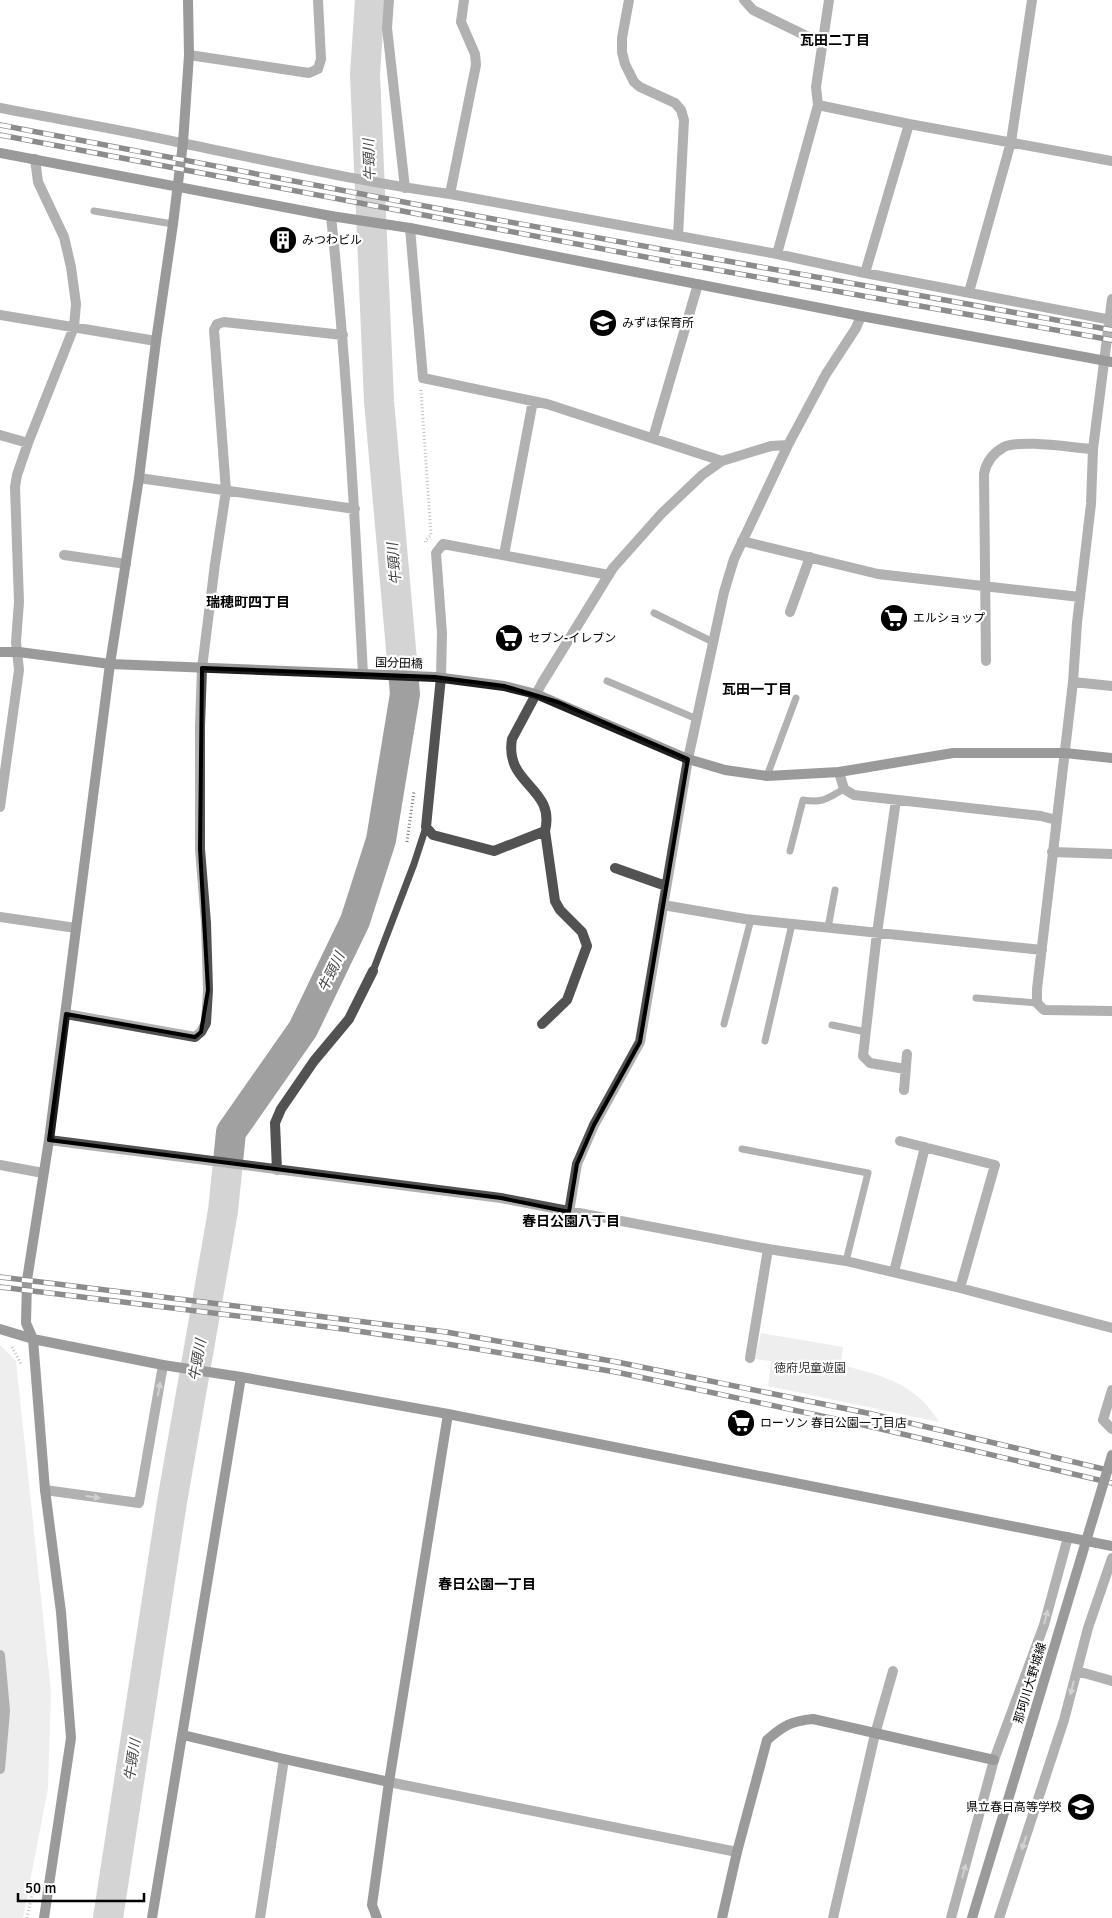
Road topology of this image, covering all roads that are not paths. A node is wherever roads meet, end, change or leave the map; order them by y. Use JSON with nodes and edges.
{"nodes":[{"id":1,"x":188,"y":0,"type":"edge"},
{"id":2,"x":318,"y":0,"type":"edge"},
{"id":3,"x":389,"y":0,"type":"edge"},
{"id":4,"x":464,"y":0,"type":"edge"},
{"id":5,"x":629,"y":0,"type":"edge"},
{"id":6,"x":744,"y":0,"type":"edge"},
{"id":7,"x":829,"y":0,"type":"edge"},
{"id":8,"x":1032,"y":0,"type":"edge"},
{"id":9,"x":823,"y":44,"type":"junction"},
{"id":10,"x":189,"y":54,"type":"junction"},
{"id":11,"x":818,"y":105,"type":"junction"},
{"id":12,"x":0,"y":108,"type":"edge"},
{"id":13,"x":909,"y":124,"type":"junction"},
{"id":14,"x":1012,"y":142,"type":"junction"},
{"id":15,"x":183,"y":143,"type":"junction"},
{"id":16,"x":0,"y":153,"type":"edge"},
{"id":17,"x":36,"y":159,"type":"junction"},
{"id":18,"x":1112,"y":161,"type":"edge"},
{"id":19,"x":178,"y":187,"type":"junction"},
{"id":20,"x":405,"y":188,"type":"junction"},
{"id":21,"x":450,"y":194,"type":"junction"},
{"id":22,"x":94,"y":211,"type":"dead end"},
{"id":23,"x":331,"y":216,"type":"junction"},
{"id":24,"x":173,"y":224,"type":"junction"},
{"id":25,"x":410,"y":228,"type":"junction"},
{"id":26,"x":676,"y":236,"type":"junction"},
{"id":27,"x":777,"y":254,"type":"junction"},
{"id":28,"x":866,"y":273,"type":"junction"},
{"id":29,"x":698,"y":284,"type":"junction"},
{"id":30,"x":969,"y":292,"type":"junction"},
{"id":31,"x":1112,"y":299,"type":"edge"},
{"id":32,"x":0,"y":315,"type":"edge"},
{"id":33,"x":861,"y":316,"type":"junction"},
{"id":34,"x":1111,"y":319,"type":"edge"},
{"id":35,"x":74,"y":328,"type":"junction"},
{"id":36,"x":343,"y":335,"type":"junction"},
{"id":37,"x":156,"y":341,"type":"junction"},
{"id":38,"x":1108,"y":361,"type":"edge"},
{"id":39,"x":533,"y":401,"type":"junction"},
{"id":40,"x":0,"y":435,"type":"edge"},
{"id":41,"x":653,"y":438,"type":"junction"},
{"id":42,"x":28,"y":443,"type":"junction"},
{"id":43,"x":788,"y":445,"type":"junction"},
{"id":44,"x":1093,"y":450,"type":"junction"},
{"id":45,"x":722,"y":461,"type":"junction"},
{"id":46,"x":139,"y":478,"type":"junction"},
{"id":47,"x":226,"y":491,"type":"junction"},
{"id":48,"x":355,"y":509,"type":"junction"},
{"id":49,"x":742,"y":541,"type":"junction"},
{"id":50,"x":64,"y":555,"type":"dead end"},
{"id":51,"x":504,"y":555,"type":"junction"},
{"id":52,"x":810,"y":557,"type":"junction"},
{"id":53,"x":126,"y":564,"type":"junction"},
{"id":54,"x":609,"y":575,"type":"junction"},
{"id":55,"x":986,"y":587,"type":"junction"},
{"id":56,"x":1080,"y":597,"type":"junction"},
{"id":57,"x":790,"y":612,"type":"dead end"},
{"id":58,"x":654,"y":613,"type":"dead end"},
{"id":59,"x":713,"y":642,"type":"junction"},
{"id":60,"x":0,"y":652,"type":"edge"},
{"id":61,"x":18,"y":652,"type":"junction"},
{"id":62,"x":986,"y":661,"type":"dead end"},
{"id":63,"x":110,"y":664,"type":"junction"},
{"id":64,"x":202,"y":668,"type":"junction"},
{"id":65,"x":363,"y":674,"type":"junction"},
{"id":66,"x":438,"y":677,"type":"junction"},
{"id":67,"x":607,"y":681,"type":"dead end"},
{"id":68,"x":1073,"y":682,"type":"junction"},
{"id":69,"x":1112,"y":686,"type":"edge"},
{"id":70,"x":536,"y":694,"type":"junction"},
{"id":71,"x":796,"y":698,"type":"dead end"},
{"id":72,"x":697,"y":720,"type":"junction"},
{"id":73,"x":1065,"y":753,"type":"junction"},
{"id":74,"x":1112,"y":758,"type":"edge"},
{"id":75,"x":688,"y":759,"type":"junction"},
{"id":76,"x":839,"y":772,"type":"junction"},
{"id":77,"x":767,"y":776,"type":"junction"},
{"id":78,"x":844,"y":789,"type":"junction"},
{"id":79,"x":896,"y":800,"type":"junction"},
{"id":80,"x":0,"y":807,"type":"edge"},
{"id":81,"x":1056,"y":820,"type":"junction"},
{"id":82,"x":426,"y":826,"type":"junction"},
{"id":83,"x":544,"y":832,"type":"junction"},
{"id":84,"x":790,"y":852,"type":"dead end"},
{"id":85,"x":1052,"y":852,"type":"junction"},
{"id":86,"x":1112,"y":854,"type":"edge"},
{"id":87,"x":614,"y":868,"type":"dead end"},
{"id":88,"x":666,"y":886,"type":"junction"},
{"id":89,"x":835,"y":890,"type":"dead end"},
{"id":90,"x":663,"y":905,"type":"junction"},
{"id":91,"x":0,"y":917,"type":"edge"},
{"id":92,"x":751,"y":919,"type":"junction"},
{"id":93,"x":792,"y":924,"type":"junction"},
{"id":94,"x":76,"y":928,"type":"junction"},
{"id":95,"x":828,"y":928,"type":"junction"},
{"id":96,"x":877,"y":933,"type":"junction"},
{"id":97,"x":1042,"y":950,"type":"junction"},
{"id":98,"x":374,"y":970,"type":"joint"},
{"id":99,"x":976,"y":998,"type":"dead end"},
{"id":100,"x":1037,"y":1003,"type":"junction"},
{"id":101,"x":1112,"y":1011,"type":"edge"},
{"id":102,"x":66,"y":1014,"type":"junction"},
{"id":103,"x":542,"y":1024,"type":"dead end"},
{"id":104,"x":724,"y":1024,"type":"dead end"},
{"id":105,"x":832,"y":1025,"type":"dead end"},
{"id":106,"x":866,"y":1032,"type":"junction"},
{"id":107,"x":765,"y":1042,"type":"dead end"},
{"id":108,"x":907,"y":1054,"type":"dead end"},
{"id":109,"x":906,"y":1069,"type":"junction"},
{"id":110,"x":904,"y":1090,"type":"dead end"},
{"id":111,"x":49,"y":1140,"type":"junction"},
{"id":112,"x":900,"y":1141,"type":"dead end"},
{"id":113,"x":925,"y":1147,"type":"junction"},
{"id":114,"x":742,"y":1149,"type":"dead end"},
{"id":115,"x":0,"y":1165,"type":"edge"},
{"id":116,"x":277,"y":1170,"type":"junction"},
{"id":117,"x":43,"y":1173,"type":"junction"},
{"id":118,"x":569,"y":1212,"type":"junction"},
{"id":119,"x":768,"y":1249,"type":"junction"},
{"id":120,"x":846,"y":1261,"type":"junction"},
{"id":121,"x":894,"y":1272,"type":"junction"},
{"id":122,"x":960,"y":1288,"type":"junction"},
{"id":123,"x":1112,"y":1328,"type":"edge"},
{"id":124,"x":0,"y":1329,"type":"edge"},
{"id":125,"x":33,"y":1339,"type":"junction"},
{"id":126,"x":750,"y":1358,"type":"dead end"},
{"id":127,"x":163,"y":1365,"type":"junction"},
{"id":128,"x":240,"y":1377,"type":"junction"},
{"id":129,"x":1112,"y":1390,"type":"edge"},
{"id":130,"x":448,"y":1414,"type":"junction"},
{"id":131,"x":1112,"y":1429,"type":"edge"},
{"id":132,"x":1112,"y":1455,"type":"edge"},
{"id":133,"x":45,"y":1490,"type":"junction"},
{"id":134,"x":1068,"y":1537,"type":"junction"},
{"id":135,"x":1112,"y":1546,"type":"edge"},
{"id":136,"x":1112,"y":1558,"type":"edge"},
{"id":137,"x":0,"y":1655,"type":"edge"},
{"id":138,"x":893,"y":1671,"type":"dead end"},
{"id":139,"x":1077,"y":1671,"type":"junction"},
{"id":140,"x":1112,"y":1681,"type":"edge"},
{"id":141,"x":875,"y":1734,"type":"junction"},
{"id":142,"x":183,"y":1735,"type":"junction"},
{"id":143,"x":284,"y":1759,"type":"junction"},
{"id":144,"x":994,"y":1760,"type":"junction"},
{"id":145,"x":0,"y":1769,"type":"edge"},
{"id":146,"x":389,"y":1782,"type":"junction"},
{"id":147,"x":737,"y":1852,"type":"junction"},
{"id":148,"x":44,"y":1918,"type":"edge"},
{"id":149,"x":152,"y":1918,"type":"edge"},
{"id":150,"x":260,"y":1918,"type":"edge"},
{"id":151,"x":377,"y":1918,"type":"edge"},
{"id":152,"x":722,"y":1918,"type":"edge"},
{"id":153,"x":833,"y":1918,"type":"edge"},
{"id":154,"x":951,"y":1918,"type":"edge"},
{"id":155,"x":972,"y":1918,"type":"edge"},
{"id":156,"x":999,"y":1918,"type":"edge"}],
"edges":[{"from":1,"to":10,"type":"street"},
{"from":2,"to":10,"type":"street"},
{"from":3,"to":20,"type":"street"},
{"from":4,"to":21,"type":"street"},
{"from":5,"to":26,"type":"street"},
{"from":6,"to":9,"type":"street"},
{"from":7,"to":9,"type":"street"},
{"from":8,"to":14,"type":"street"},
{"from":9,"to":11,"type":"street"},
{"from":10,"to":15,"type":"street"},
{"from":11,"to":13,"type":"street"},
{"from":11,"to":27,"type":"street"},
{"from":12,"to":15,"type":"street"},
{"from":13,"to":14,"type":"street"},
{"from":13,"to":28,"type":"street"},
{"from":14,"to":18,"type":"street"},
{"from":14,"to":30,"type":"street"},
{"from":15,"to":19,"type":"street"},
{"from":15,"to":20,"type":"street"},
{"from":16,"to":17,"type":"street"},
{"from":17,"to":19,"type":"street"},
{"from":17,"to":35,"type":"street"},
{"from":19,"to":23,"type":"street"},
{"from":19,"to":24,"type":"street"},
{"from":20,"to":21,"type":"street"},
{"from":21,"to":26,"type":"street"},
{"from":22,"to":24,"type":"lane"},
{"from":23,"to":25,"type":"street"},
{"from":23,"to":36,"type":"street"},
{"from":24,"to":37,"type":"street"},
{"from":25,"to":29,"type":"street"},
{"from":25,"to":39,"type":"street"},
{"from":26,"to":27,"type":"street"},
{"from":27,"to":28,"type":"street"},
{"from":28,"to":30,"type":"street"},
{"from":29,"to":33,"type":"street"},
{"from":29,"to":41,"type":"street"},
{"from":30,"to":34,"type":"street"},
{"from":31,"to":34,"type":"street"},
{"from":32,"to":35,"type":"street"},
{"from":33,"to":38,"type":"street"},
{"from":33,"to":43,"type":"street"},
{"from":34,"to":38,"type":"street"},
{"from":35,"to":37,"type":"street"},
{"from":35,"to":42,"type":"street"},
{"from":36,"to":47,"type":"street"},
{"from":36,"to":48,"type":"street"},
{"from":37,"to":46,"type":"street"},
{"from":38,"to":44,"type":"street"},
{"from":39,"to":41,"type":"street"},
{"from":39,"to":51,"type":"street"},
{"from":40,"to":42,"type":"street"},
{"from":41,"to":45,"type":"street"},
{"from":42,"to":61,"type":"street"},
{"from":43,"to":45,"type":"street"},
{"from":43,"to":49,"type":"street"},
{"from":44,"to":55,"type":"street"},
{"from":44,"to":56,"type":"street"},
{"from":45,"to":54,"type":"street"},
{"from":46,"to":47,"type":"street"},
{"from":46,"to":53,"type":"street"},
{"from":47,"to":48,"type":"street"},
{"from":47,"to":64,"type":"street"},
{"from":48,"to":65,"type":"street"},
{"from":49,"to":52,"type":"street"},
{"from":49,"to":59,"type":"street"},
{"from":50,"to":53,"type":"street"},
{"from":51,"to":54,"type":"street"},
{"from":51,"to":66,"type":"street"},
{"from":52,"to":55,"type":"street"},
{"from":52,"to":57,"type":"street"},
{"from":53,"to":63,"type":"street"},
{"from":54,"to":70,"type":"street"},
{"from":55,"to":56,"type":"street"},
{"from":55,"to":62,"type":"street"},
{"from":56,"to":68,"type":"street"},
{"from":58,"to":59,"type":"lane"},
{"from":59,"to":72,"type":"street"},
{"from":60,"to":61,"type":"street","name":"国分田橋"},
{"from":61,"to":63,"type":"street","name":"国分田橋"},
{"from":61,"to":80,"type":"street"},
{"from":63,"to":64,"type":"street","name":"国分田橋"},
{"from":63,"to":94,"type":"street"},
{"from":64,"to":65,"type":"street","name":"国分田橋"},
{"from":64,"to":102,"type":"street"},
{"from":65,"to":66,"type":"street","name":"国分田橋","bridge":true},
{"from":66,"to":70,"type":"street","name":"国分田橋"},
{"from":66,"to":82,"type":"street"},
{"from":67,"to":72,"type":"lane"},
{"from":68,"to":69,"type":"street"},
{"from":68,"to":73,"type":"street"},
{"from":70,"to":75,"type":"street","name":"国分田橋"},
{"from":70,"to":83,"type":"street"},
{"from":71,"to":77,"type":"lane"},
{"from":72,"to":75,"type":"street"},
{"from":73,"to":74,"type":"street","name":"国分田橋"},
{"from":73,"to":76,"type":"street","name":"国分田橋"},
{"from":73,"to":81,"type":"street"},
{"from":75,"to":77,"type":"street","name":"国分田橋"},
{"from":75,"to":88,"type":"street"},
{"from":76,"to":77,"type":"street","name":"国分田橋"},
{"from":76,"to":78,"type":"street"},
{"from":78,"to":79,"type":"street"},
{"from":78,"to":84,"type":"lane"},
{"from":79,"to":81,"type":"street"},
{"from":79,"to":96,"type":"street"},
{"from":81,"to":85,"type":"street"},
{"from":82,"to":83,"type":"street"},
{"from":82,"to":98,"type":"lane"},
{"from":83,"to":103,"type":"street"},
{"from":85,"to":86,"type":"street"},
{"from":85,"to":97,"type":"street"},
{"from":87,"to":88,"type":"street"},
{"from":88,"to":90,"type":"street"},
{"from":89,"to":95,"type":"lane"},
{"from":90,"to":92,"type":"street"},
{"from":90,"to":118,"type":"street"},
{"from":91,"to":94,"type":"street"},
{"from":92,"to":93,"type":"street"},
{"from":92,"to":104,"type":"lane"},
{"from":93,"to":95,"type":"street"},
{"from":93,"to":107,"type":"lane"},
{"from":94,"to":102,"type":"street"},
{"from":95,"to":96,"type":"street"},
{"from":96,"to":97,"type":"street"},
{"from":96,"to":106,"type":"street"},
{"from":97,"to":100,"type":"street"},
{"from":98,"to":116,"type":"street"},
{"from":99,"to":100,"type":"lane"},
{"from":100,"to":101,"type":"street"},
{"from":102,"to":111,"type":"street"},
{"from":105,"to":106,"type":"lane"},
{"from":106,"to":109,"type":"street"},
{"from":108,"to":109,"type":"street"},
{"from":109,"to":110,"type":"street"},
{"from":111,"to":116,"type":"street"},
{"from":111,"to":117,"type":"street"},
{"from":112,"to":113,"type":"street"},
{"from":113,"to":121,"type":"street"},
{"from":113,"to":122,"type":"street"},
{"from":114,"to":120,"type":"lane"},
{"from":115,"to":117,"type":"street"},
{"from":116,"to":118,"type":"street"},
{"from":117,"to":125,"type":"street"},
{"from":118,"to":119,"type":"street"},
{"from":119,"to":120,"type":"street"},
{"from":119,"to":126,"type":"street"},
{"from":120,"to":121,"type":"street"},
{"from":121,"to":122,"type":"street"},
{"from":122,"to":123,"type":"street"},
{"from":124,"to":125,"type":"street"},
{"from":125,"to":127,"type":"street"},
{"from":125,"to":133,"type":"street"},
{"from":127,"to":128,"type":"street"},
{"from":133,"to":127,"type":"street","one_way":true},
{"from":128,"to":130,"type":"street"},
{"from":128,"to":142,"type":"street"},
{"from":129,"to":131,"type":"street"},
{"from":130,"to":134,"type":"street"},
{"from":130,"to":146,"type":"street"},
{"from":132,"to":155,"type":"street","name":"那珂川大野城線","bridge":true},
{"from":133,"to":148,"type":"street"},
{"from":134,"to":135,"type":"street"},
{"from":144,"to":134,"type":"street","one_way":true},
{"from":136,"to":139,"type":"street"},
{"from":137,"to":145,"type":"street"},
{"from":138,"to":141,"type":"street"},
{"from":139,"to":140,"type":"street"},
{"from":139,"to":156,"type":"street","one_way":true},
{"from":141,"to":144,"type":"street"},
{"from":141,"to":147,"type":"street"},
{"from":141,"to":153,"type":"street"},
{"from":142,"to":143,"type":"street"},
{"from":142,"to":149,"type":"street"},
{"from":143,"to":146,"type":"street"},
{"from":143,"to":150,"type":"street"},
{"from":154,"to":144,"type":"street","one_way":true},
{"from":146,"to":147,"type":"street"},
{"from":146,"to":151,"type":"street"},
{"from":147,"to":152,"type":"street"}]}
